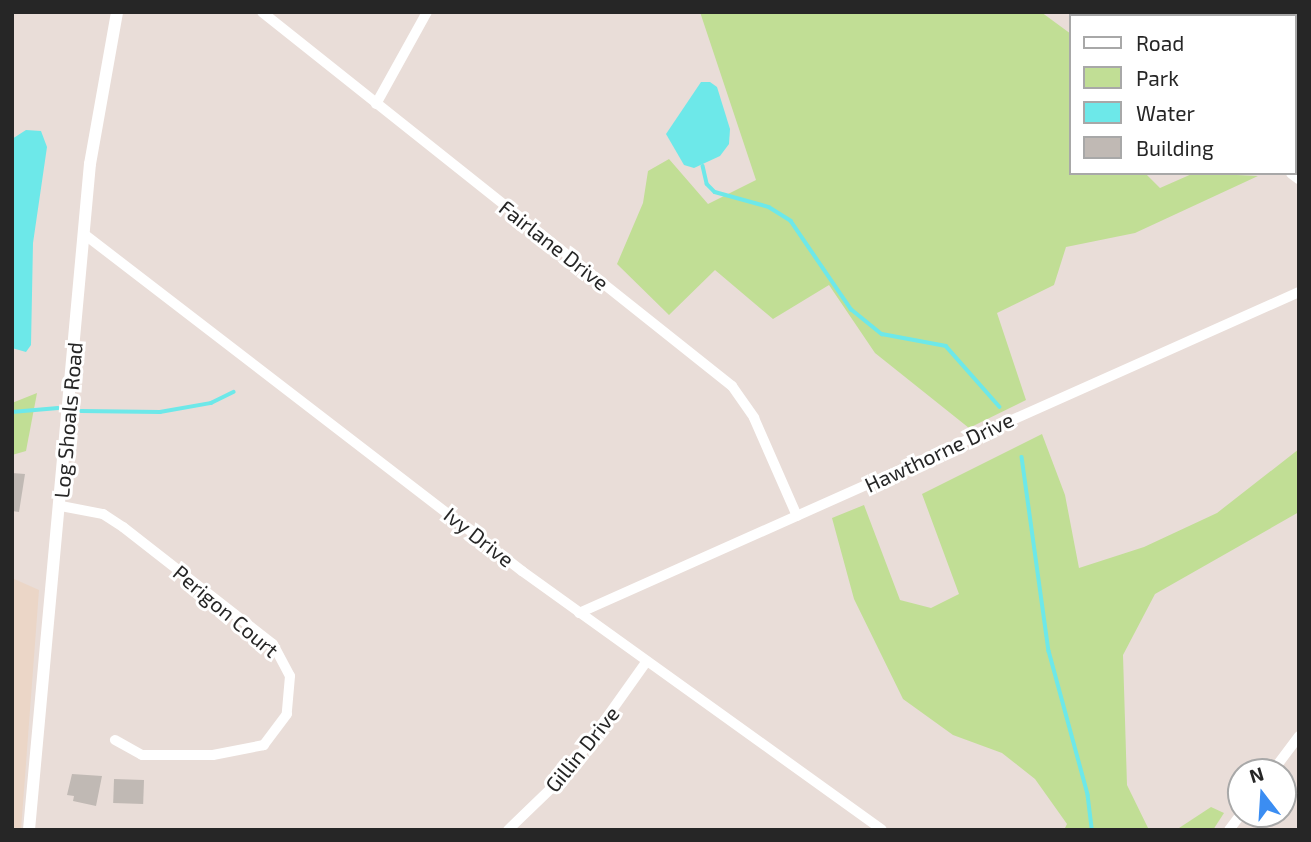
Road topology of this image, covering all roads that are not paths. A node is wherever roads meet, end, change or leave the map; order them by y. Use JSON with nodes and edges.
{"nodes":[{"id":1,"x":117,"y":12,"type":"edge"},
{"id":2,"x":262,"y":12,"type":"edge"},
{"id":3,"x":427,"y":12,"type":"edge"},
{"id":4,"x":376,"y":104,"type":"junction"},
{"id":5,"x":84,"y":234,"type":"junction"},
{"id":6,"x":1299,"y":292,"type":"edge"},
{"id":7,"x":61,"y":506,"type":"junction"},
{"id":8,"x":797,"y":516,"type":"junction"},
{"id":9,"x":579,"y":612,"type":"junction"},
{"id":10,"x":647,"y":661,"type":"junction"},
{"id":11,"x":1299,"y":736,"type":"edge"},
{"id":12,"x":115,"y":740,"type":"dead end"},
{"id":13,"x":1282,"y":758,"type":"edge"},
{"id":14,"x":29,"y":830,"type":"edge"},
{"id":15,"x":508,"y":830,"type":"edge"},
{"id":16,"x":882,"y":830,"type":"edge"}],
"edges":[{"from":1,"to":5,"type":"street","name":"Log Shoals Road"},
{"from":2,"to":4,"type":"street","name":"Fairlane Drive"},
{"from":3,"to":4,"type":"street"},
{"from":4,"to":8,"type":"street","name":"Fairlane Drive"},
{"from":5,"to":7,"type":"street","name":"Log Shoals Road"},
{"from":5,"to":9,"type":"street","name":"Ivy Drive"},
{"from":6,"to":8,"type":"street","name":"Hawthorne Drive"},
{"from":7,"to":12,"type":"street","name":"Perigon Court"},
{"from":7,"to":14,"type":"street","name":"Log Shoals Road"},
{"from":8,"to":9,"type":"street","name":"Hawthorne Drive"},
{"from":9,"to":10,"type":"street","name":"Ivy Drive"},
{"from":10,"to":15,"type":"street","name":"Gillin Drive"},
{"from":10,"to":16,"type":"street","name":"Ivy Drive"},
{"from":11,"to":13,"type":"street"}]}
